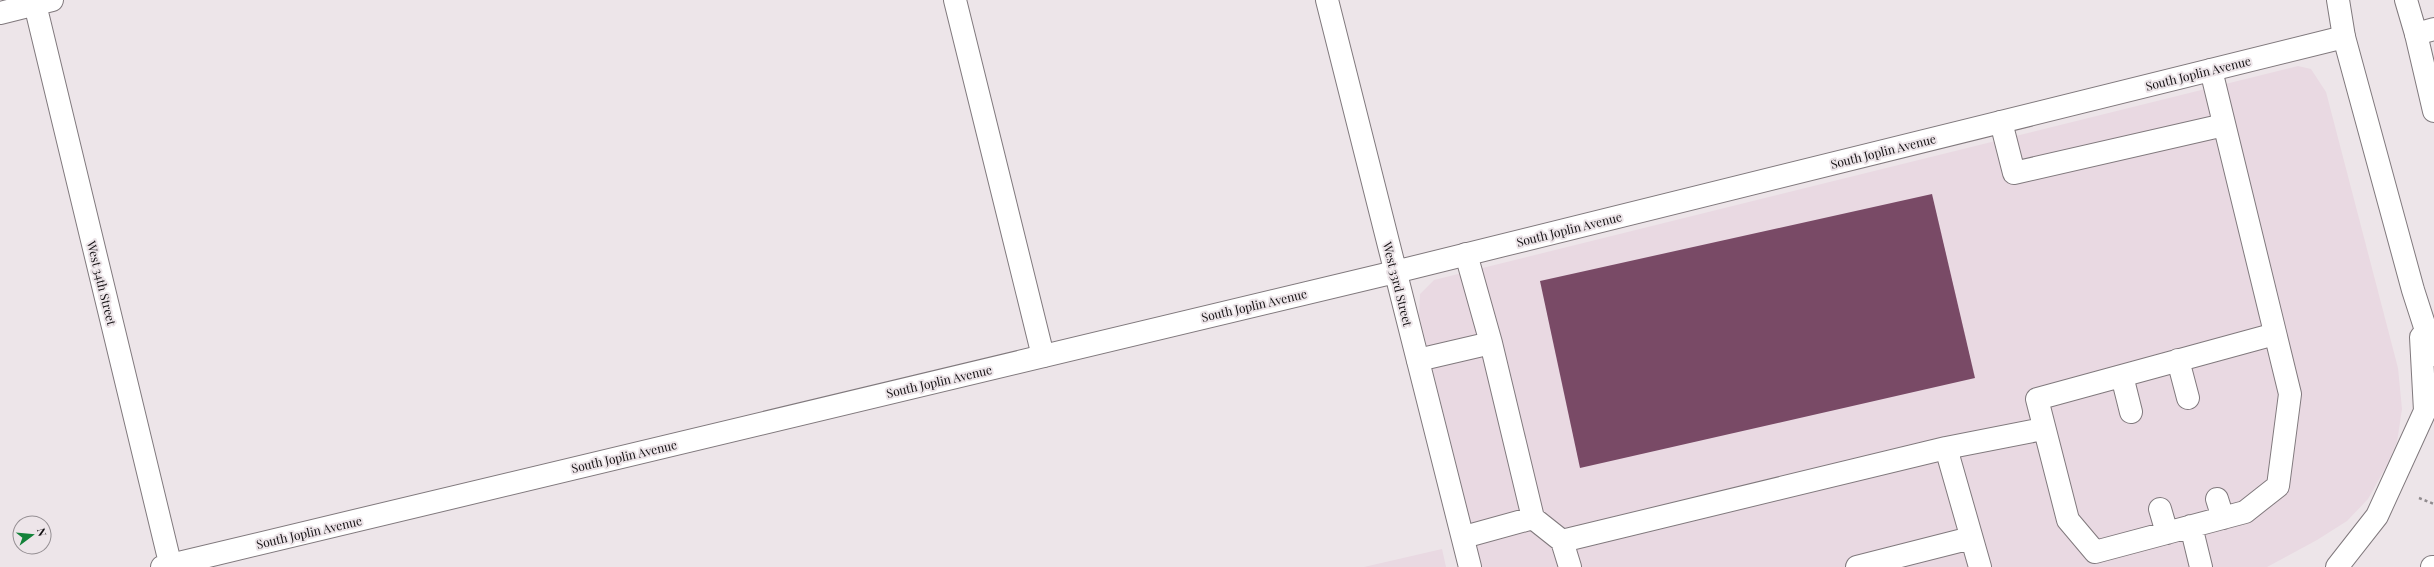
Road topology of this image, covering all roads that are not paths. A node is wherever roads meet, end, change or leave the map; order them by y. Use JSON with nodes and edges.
{"nodes":[{"id":1,"x":956,"y":0,"type":"edge"},
{"id":2,"x":1327,"y":0,"type":"edge"},
{"id":3,"x":2338,"y":0,"type":"edge"},
{"id":4,"x":2406,"y":0,"type":"edge"},
{"id":5,"x":40,"y":1,"type":"edge"},
{"id":6,"x":0,"y":13,"type":"edge"},
{"id":7,"x":2425,"y":32,"type":"edge"},
{"id":8,"x":2344,"y":37,"type":"junction"},
{"id":9,"x":2210,"y":70,"type":"junction"},
{"id":10,"x":2434,"y":110,"type":"edge"},
{"id":11,"x":2001,"y":122,"type":"junction"},
{"id":12,"x":2224,"y":125,"type":"junction"},
{"id":13,"x":1466,"y":254,"type":"junction"},
{"id":14,"x":1395,"y":272,"type":"junction"},
{"id":15,"x":2420,"y":311,"type":"junction"},
{"id":16,"x":2275,"y":334,"type":"junction"},
{"id":17,"x":1491,"y":343,"type":"junction"},
{"id":18,"x":2434,"y":355,"type":"edge"},
{"id":19,"x":1043,"y":356,"type":"junction"},
{"id":20,"x":1418,"y":360,"type":"junction"},
{"id":21,"x":2178,"y":360,"type":"junction"},
{"id":22,"x":2122,"y":376,"type":"junction"},
{"id":23,"x":2188,"y":398,"type":"dead end"},
{"id":24,"x":2131,"y":412,"type":"dead end"},
{"id":25,"x":2043,"y":429,"type":"junction"},
{"id":26,"x":1946,"y":448,"type":"junction"},
{"id":27,"x":2160,"y":509,"type":"dead end"},
{"id":28,"x":1533,"y":518,"type":"junction"},
{"id":29,"x":2191,"y":526,"type":"junction"},
{"id":30,"x":2166,"y":533,"type":"junction"},
{"id":31,"x":1464,"y":537,"type":"junction"},
{"id":32,"x":1971,"y":538,"type":"junction"},
{"id":33,"x":1562,"y":541,"type":"junction"},
{"id":34,"x":168,"y":566,"type":"edge"},
{"id":35,"x":1470,"y":567,"type":"edge"},
{"id":36,"x":1570,"y":567,"type":"edge"},
{"id":37,"x":1857,"y":567,"type":"edge"},
{"id":38,"x":1980,"y":567,"type":"edge"},
{"id":39,"x":2201,"y":567,"type":"edge"},
{"id":40,"x":2337,"y":567,"type":"edge"}],
"edges":[{"from":1,"to":19,"type":"street"},
{"from":2,"to":14,"type":"street","name":"West 33rd Street"},
{"from":3,"to":8,"type":"street"},
{"from":4,"to":7,"type":"street"},
{"from":5,"to":6,"type":"street"},
{"from":5,"to":34,"type":"street","name":"West 34th Street"},
{"from":7,"to":10,"type":"street"},
{"from":8,"to":9,"type":"street","name":"South Joplin Avenue"},
{"from":8,"to":15,"type":"street"},
{"from":9,"to":11,"type":"street","name":"South Joplin Avenue"},
{"from":9,"to":12,"type":"street"},
{"from":11,"to":12,"type":"street"},
{"from":11,"to":13,"type":"street","name":"South Joplin Avenue"},
{"from":12,"to":16,"type":"street"},
{"from":13,"to":14,"type":"street","name":"South Joplin Avenue"},
{"from":13,"to":17,"type":"street"},
{"from":14,"to":19,"type":"street","name":"South Joplin Avenue"},
{"from":14,"to":20,"type":"street","name":"West 33rd Street"},
{"from":15,"to":18,"type":"street"},
{"from":15,"to":40,"type":"street"},
{"from":16,"to":21,"type":"street"},
{"from":16,"to":29,"type":"street"},
{"from":17,"to":20,"type":"street"},
{"from":17,"to":28,"type":"street"},
{"from":19,"to":34,"type":"street","name":"South Joplin Avenue"},
{"from":20,"to":31,"type":"street","name":"West 33rd Street"},
{"from":21,"to":22,"type":"street"},
{"from":21,"to":23,"type":"street"},
{"from":22,"to":24,"type":"street"},
{"from":22,"to":25,"type":"street"},
{"from":25,"to":26,"type":"street"},
{"from":25,"to":30,"type":"street"},
{"from":26,"to":32,"type":"street"},
{"from":26,"to":33,"type":"street"},
{"from":27,"to":30,"type":"street"},
{"from":28,"to":31,"type":"street"},
{"from":28,"to":33,"type":"street"},
{"from":29,"to":30,"type":"street"},
{"from":29,"to":39,"type":"street"},
{"from":31,"to":35,"type":"street","name":"West 33rd Street"},
{"from":32,"to":37,"type":"street"},
{"from":32,"to":38,"type":"street"},
{"from":33,"to":36,"type":"street"}]}
